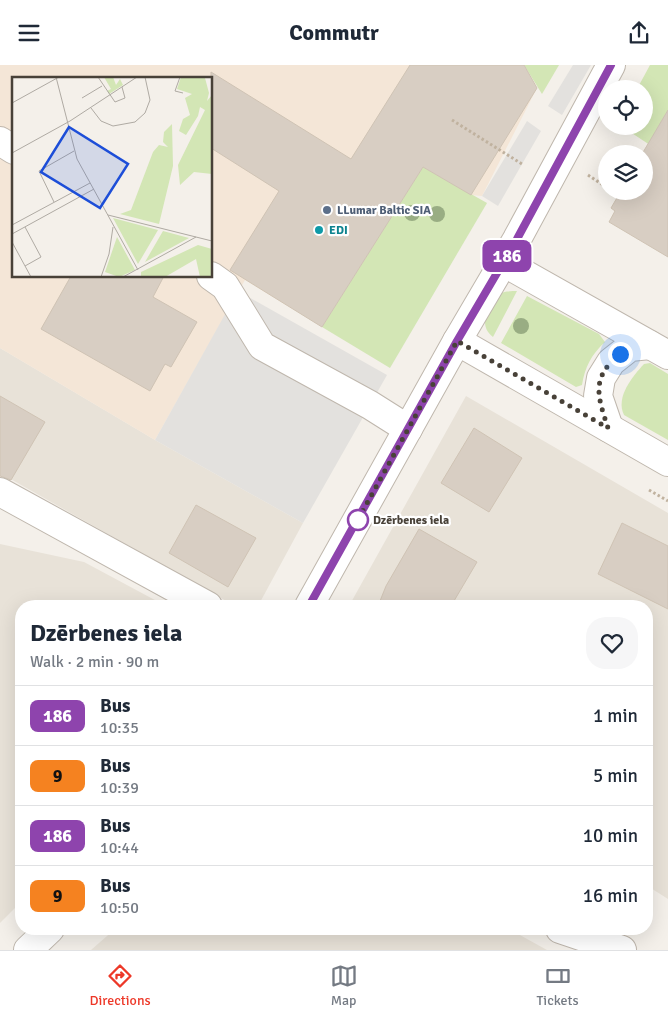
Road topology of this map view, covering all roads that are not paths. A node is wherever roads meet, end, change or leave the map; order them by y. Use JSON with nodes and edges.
{"nodes":[{"id":1,"x":611,"y":65,"type":"edge"},
{"id":2,"x":0,"y":141,"type":"edge"},
{"id":3,"x":12,"y":149,"type":"edge"},
{"id":4,"x":503,"y":262,"type":"junction"},
{"id":5,"x":212,"y":277,"type":"edge"},
{"id":6,"x":457,"y":341,"type":"junction"},
{"id":7,"x":659,"y":350,"type":"edge"},
{"id":8,"x":608,"y":428,"type":"junction"},
{"id":9,"x":408,"y":429,"type":"junction"},
{"id":10,"x":668,"y":461,"type":"edge"},
{"id":11,"x":0,"y":492,"type":"edge"},
{"id":12,"x":197,"y":600,"type":"edge"},
{"id":13,"x":312,"y":600,"type":"edge"},
{"id":14,"x":44,"y":935,"type":"edge"},
{"id":15,"x":578,"y":935,"type":"edge"},
{"id":16,"x":28,"y":950,"type":"edge"},
{"id":17,"x":622,"y":950,"type":"edge"}],
"edges":[{"from":1,"to":4,"type":"street"},
{"from":2,"to":3,"type":"street"},
{"from":4,"to":6,"type":"street"},
{"from":4,"to":7,"type":"street"},
{"from":5,"to":9,"type":"street"},
{"from":6,"to":8,"type":"street"},
{"from":6,"to":9,"type":"street"},
{"from":7,"to":8,"type":"street"},
{"from":8,"to":10,"type":"street"},
{"from":9,"to":13,"type":"street"},
{"from":11,"to":12,"type":"street"},
{"from":14,"to":16,"type":"street"},
{"from":15,"to":17,"type":"street"}]}
